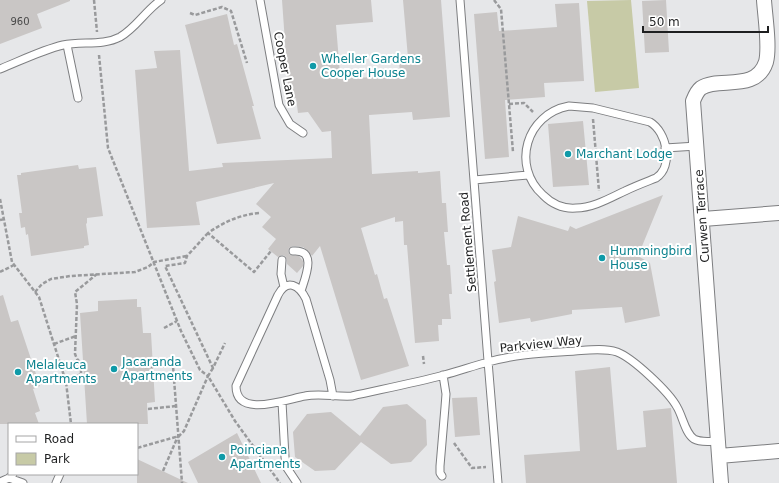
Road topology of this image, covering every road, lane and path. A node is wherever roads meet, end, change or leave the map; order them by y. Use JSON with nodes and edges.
{"nodes":[{"id":1,"x":94,"y":0,"type":"edge"},
{"id":2,"x":161,"y":0,"type":"edge"},
{"id":3,"x":260,"y":0,"type":"edge"},
{"id":4,"x":460,"y":0,"type":"edge"},
{"id":5,"x":494,"y":0,"type":"edge"},
{"id":6,"x":764,"y":0,"type":"edge"},
{"id":7,"x":190,"y":13,"type":"dead end"},
{"id":8,"x":97,"y":42,"type":"junction"},
{"id":9,"x":66,"y":45,"type":"junction"},
{"id":10,"x":247,"y":64,"type":"dead end"},
{"id":11,"x":0,"y":69,"type":"edge"},
{"id":12,"x":78,"y":98,"type":"dead end"},
{"id":13,"x":509,"y":104,"type":"junction"},
{"id":14,"x":592,"y":108,"type":"junction"},
{"id":15,"x":541,"y":120,"type":"junction"},
{"id":16,"x":303,"y":133,"type":"dead end"},
{"id":17,"x":697,"y":146,"type":"junction"},
{"id":18,"x":665,"y":148,"type":"junction"},
{"id":19,"x":528,"y":175,"type":"junction"},
{"id":20,"x":515,"y":177,"type":"junction"},
{"id":21,"x":474,"y":180,"type":"junction"},
{"id":22,"x":0,"y":199,"type":"edge"},
{"id":23,"x":600,"y":202,"type":"junction"},
{"id":24,"x":259,"y":213,"type":"dead end"},
{"id":25,"x":779,"y":213,"type":"edge"},
{"id":26,"x":4,"y":219,"type":"junction"},
{"id":27,"x":703,"y":219,"type":"junction"},
{"id":28,"x":0,"y":220,"type":"edge"},
{"id":29,"x":208,"y":234,"type":"junction"},
{"id":30,"x":271,"y":251,"type":"dead end"},
{"id":31,"x":293,"y":251,"type":"dead end"},
{"id":32,"x":187,"y":256,"type":"junction"},
{"id":33,"x":282,"y":260,"type":"dead end"},
{"id":34,"x":154,"y":262,"type":"junction"},
{"id":35,"x":14,"y":265,"type":"junction"},
{"id":36,"x":0,"y":272,"type":"edge"},
{"id":37,"x":98,"y":274,"type":"junction"},
{"id":38,"x":284,"y":287,"type":"junction"},
{"id":39,"x":301,"y":291,"type":"junction"},
{"id":40,"x":35,"y":292,"type":"junction"},
{"id":41,"x":177,"y":320,"type":"junction"},
{"id":42,"x":164,"y":328,"type":"dead end"},
{"id":43,"x":76,"y":336,"type":"junction"},
{"id":44,"x":225,"y":343,"type":"dead end"},
{"id":45,"x":54,"y":344,"type":"junction"},
{"id":46,"x":423,"y":356,"type":"dead end"},
{"id":47,"x":488,"y":362,"type":"junction"},
{"id":48,"x":424,"y":364,"type":"dead end"},
{"id":49,"x":145,"y":367,"type":"dead end"},
{"id":50,"x":213,"y":368,"type":"junction"},
{"id":51,"x":443,"y":375,"type":"junction"},
{"id":52,"x":208,"y":376,"type":"junction"},
{"id":53,"x":66,"y":382,"type":"junction"},
{"id":54,"x":333,"y":396,"type":"junction"},
{"id":55,"x":282,"y":402,"type":"junction"},
{"id":56,"x":176,"y":406,"type":"junction"},
{"id":57,"x":148,"y":409,"type":"dead end"},
{"id":58,"x":72,"y":423,"type":"edge"},
{"id":59,"x":179,"y":436,"type":"junction"},
{"id":60,"x":718,"y":441,"type":"junction"},
{"id":61,"x":453,"y":442,"type":"dead end"},
{"id":62,"x":138,"y":448,"type":"edge"},
{"id":63,"x":255,"y":448,"type":"junction"},
{"id":64,"x":246,"y":452,"type":"dead end"},
{"id":65,"x":779,"y":452,"type":"edge"},
{"id":66,"x":719,"y":456,"type":"junction"},
{"id":67,"x":497,"y":467,"type":"junction"},
{"id":68,"x":163,"y":471,"type":"dead end"},
{"id":69,"x":11,"y":476,"type":"edge"},
{"id":70,"x":442,"y":476,"type":"dead end"},
{"id":71,"x":0,"y":482,"type":"edge"},
{"id":72,"x":23,"y":483,"type":"edge"},
{"id":73,"x":182,"y":483,"type":"edge"},
{"id":74,"x":280,"y":483,"type":"edge"},
{"id":75,"x":297,"y":483,"type":"edge"},
{"id":76,"x":498,"y":483,"type":"edge"},
{"id":77,"x":721,"y":483,"type":"edge"}],
"edges":[{"from":1,"to":8,"type":"path"},
{"from":2,"to":8,"type":"lane"},
{"from":3,"to":16,"type":"lane","name":"Cooper Lane"},
{"from":4,"to":21,"type":"lane","name":"Settlement Road"},
{"from":5,"to":13,"type":"path"},
{"from":6,"to":17,"type":"street","name":"Curwen Terrace"},
{"from":7,"to":10,"type":"path"},
{"from":8,"to":9,"type":"lane"},
{"from":8,"to":34,"type":"path"},
{"from":9,"to":11,"type":"lane"},
{"from":9,"to":12,"type":"lane"},
{"from":13,"to":15,"type":"path"},
{"from":13,"to":20,"type":"path"},
{"from":14,"to":15,"type":"lane"},
{"from":14,"to":18,"type":"lane"},
{"from":14,"to":23,"type":"path"},
{"from":15,"to":19,"type":"lane"},
{"from":17,"to":18,"type":"lane"},
{"from":17,"to":27,"type":"street","name":"Curwen Terrace"},
{"from":18,"to":23,"type":"lane"},
{"from":19,"to":20,"type":"lane"},
{"from":19,"to":23,"type":"lane"},
{"from":20,"to":21,"type":"lane"},
{"from":21,"to":47,"type":"lane","name":"Settlement Road"},
{"from":22,"to":26,"type":"path"},
{"from":24,"to":29,"type":"path"},
{"from":25,"to":27,"type":"street"},
{"from":26,"to":28,"type":"path"},
{"from":26,"to":35,"type":"path"},
{"from":27,"to":60,"type":"street","name":"Curwen Terrace"},
{"from":29,"to":30,"type":"path"},
{"from":29,"to":32,"type":"path"},
{"from":31,"to":39,"type":"lane"},
{"from":32,"to":34,"type":"path"},
{"from":32,"to":50,"type":"path"},
{"from":33,"to":38,"type":"lane"},
{"from":34,"to":37,"type":"path"},
{"from":34,"to":41,"type":"path"},
{"from":35,"to":36,"type":"path"},
{"from":35,"to":40,"type":"path"},
{"from":37,"to":40,"type":"path"},
{"from":37,"to":43,"type":"path"},
{"from":38,"to":39,"type":"lane"},
{"from":38,"to":55,"type":"lane","name":"Parkview Way"},
{"from":39,"to":54,"type":"lane"},
{"from":40,"to":45,"type":"path"},
{"from":41,"to":42,"type":"path"},
{"from":41,"to":52,"type":"path"},
{"from":43,"to":45,"type":"path"},
{"from":43,"to":53,"type":"path"},
{"from":44,"to":50,"type":"path"},
{"from":45,"to":53,"type":"path"},
{"from":46,"to":48,"type":"path"},
{"from":47,"to":51,"type":"lane","name":"Parkview Way"},
{"from":47,"to":60,"type":"lane","name":"Parkview Way"},
{"from":47,"to":67,"type":"lane","name":"Settlement Road"},
{"from":49,"to":56,"type":"path"},
{"from":50,"to":52,"type":"path"},
{"from":51,"to":54,"type":"lane","name":"Parkview Way"},
{"from":51,"to":70,"type":"lane"},
{"from":52,"to":59,"type":"path"},
{"from":52,"to":63,"type":"path"},
{"from":53,"to":58,"type":"path"},
{"from":54,"to":55,"type":"lane","name":"Parkview Way"},
{"from":55,"to":75,"type":"lane"},
{"from":56,"to":57,"type":"path"},
{"from":56,"to":59,"type":"path"},
{"from":59,"to":62,"type":"path"},
{"from":59,"to":68,"type":"path"},
{"from":59,"to":73,"type":"path"},
{"from":60,"to":66,"type":"street","name":"Curwen Terrace"},
{"from":61,"to":67,"type":"path"},
{"from":63,"to":64,"type":"path"},
{"from":63,"to":74,"type":"path"},
{"from":65,"to":66,"type":"street"},
{"from":66,"to":77,"type":"street","name":"Curwen Terrace"},
{"from":67,"to":76,"type":"lane","name":"Settlement Road"},
{"from":69,"to":71,"type":"lane"},
{"from":69,"to":72,"type":"lane"}]}
